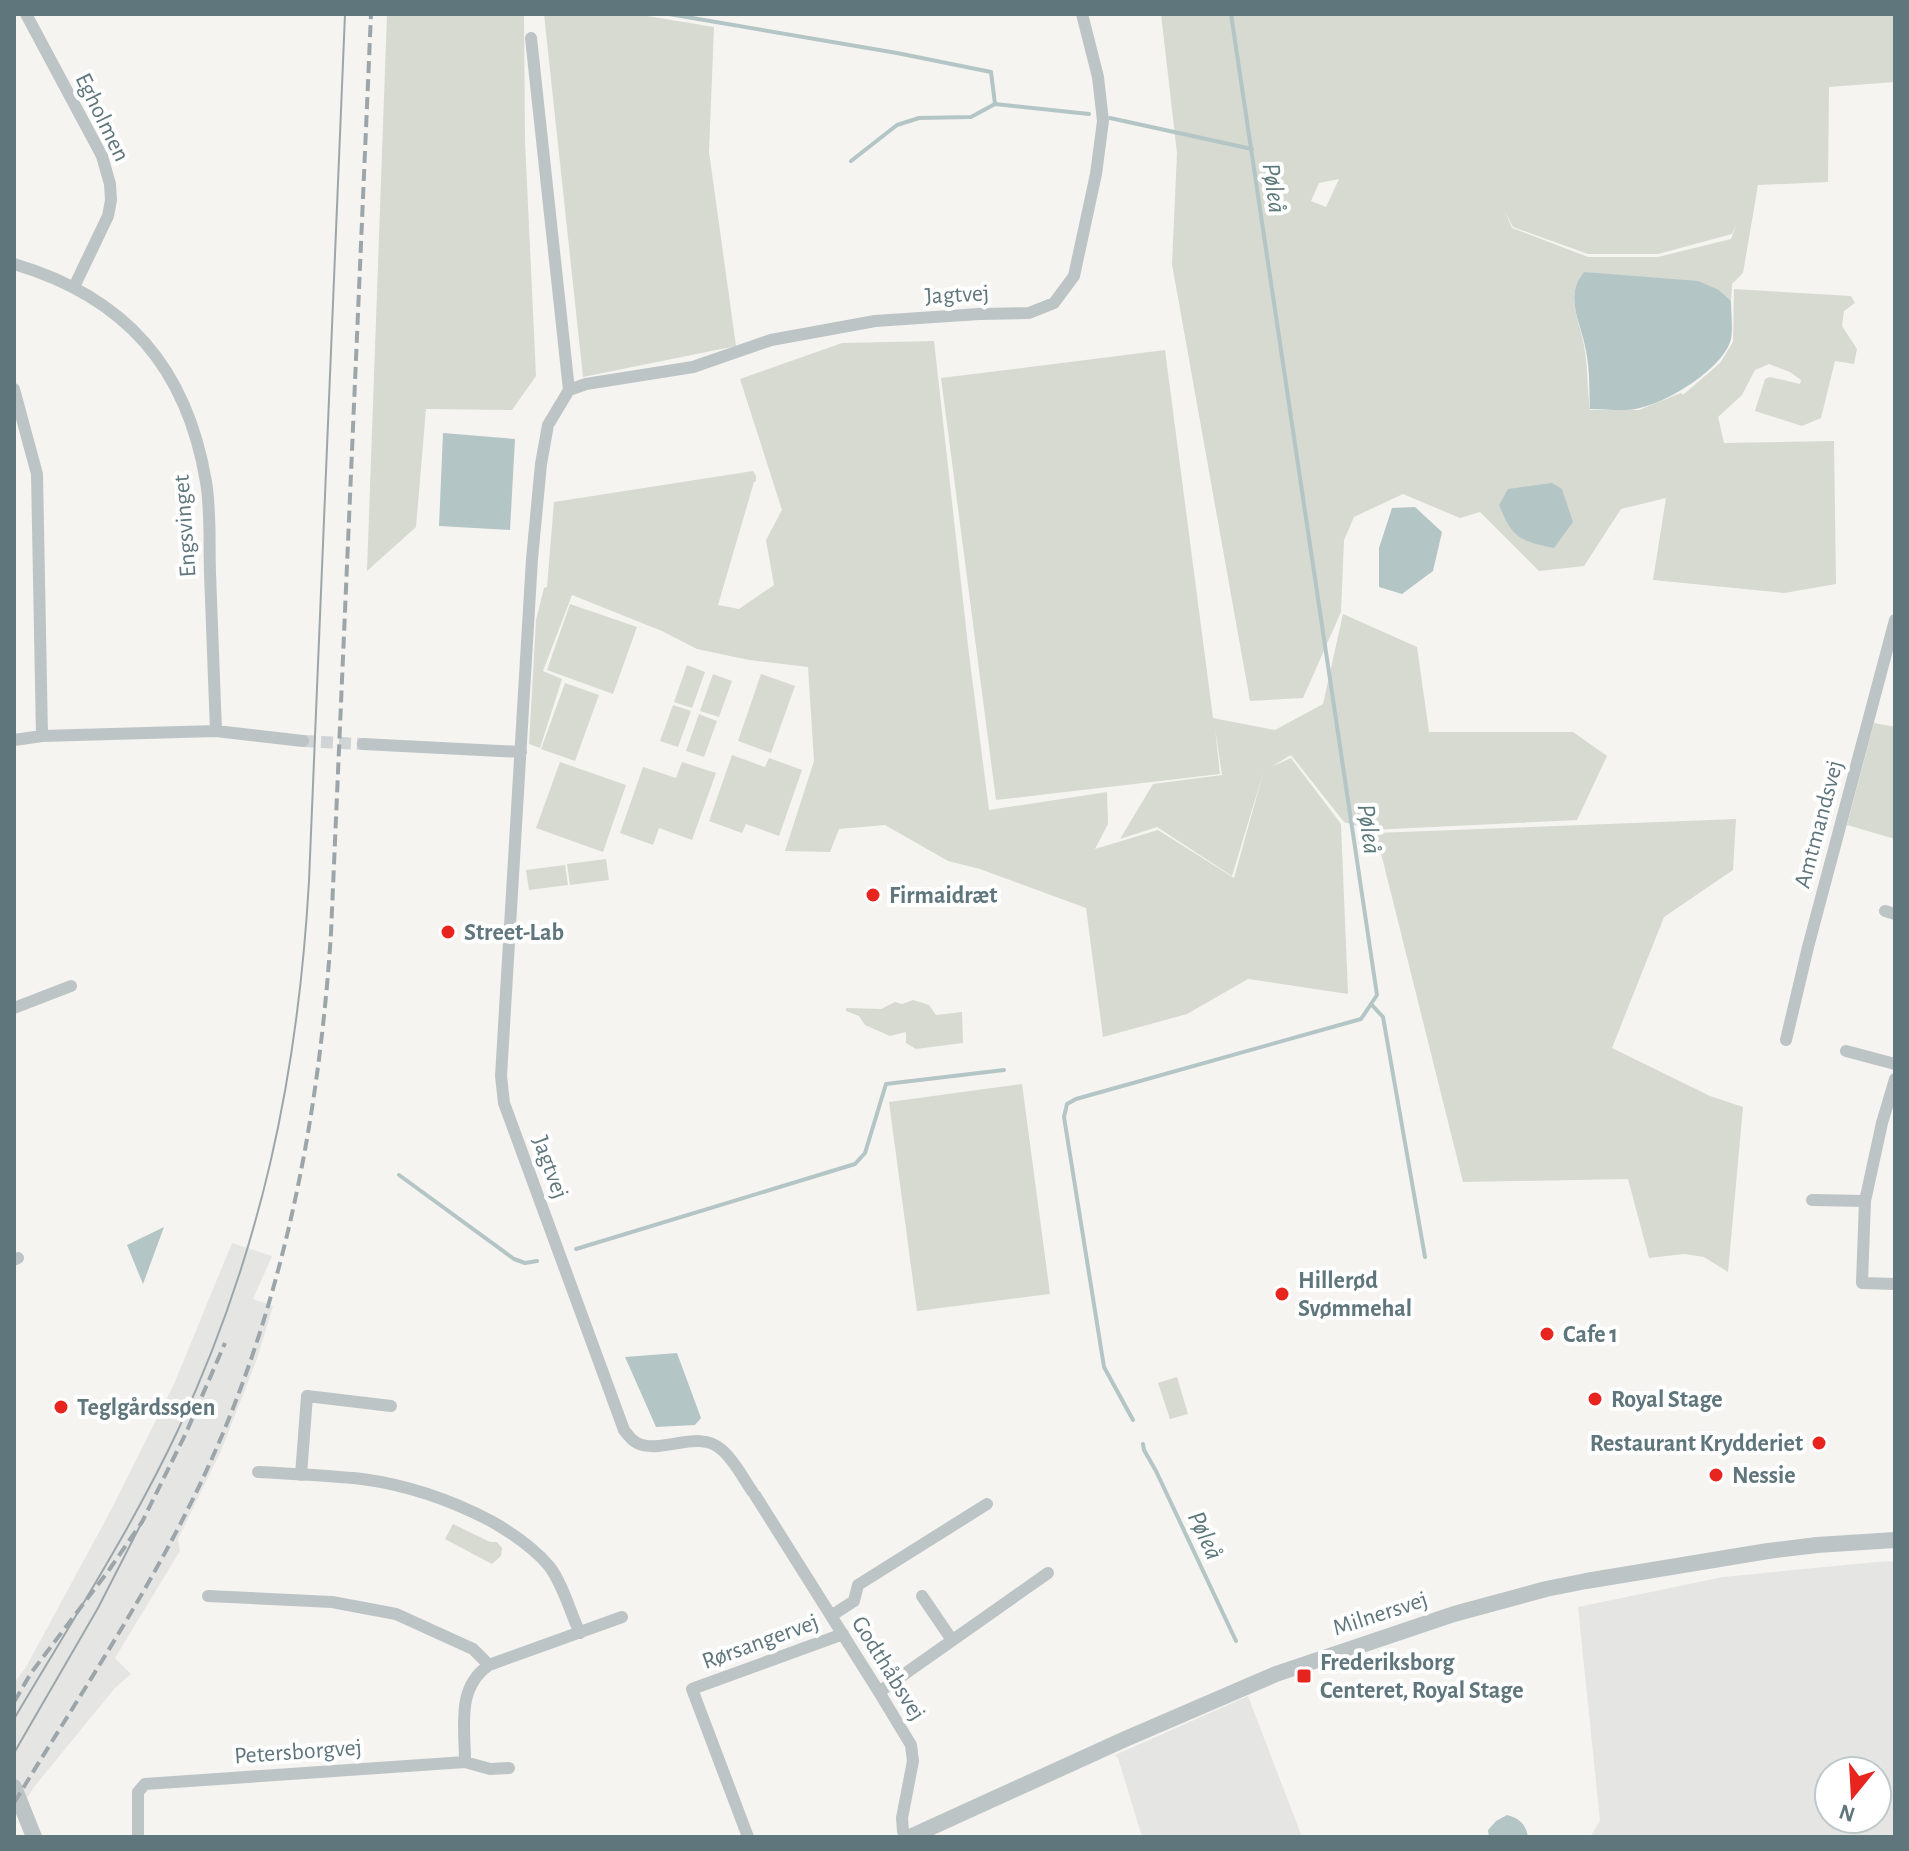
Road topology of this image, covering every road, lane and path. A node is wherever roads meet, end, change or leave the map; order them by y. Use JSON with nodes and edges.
{"nodes":[{"id":1,"x":26,"y":14,"type":"edge"},
{"id":2,"x":1082,"y":14,"type":"edge"},
{"id":3,"x":531,"y":38,"type":"dead end"},
{"id":4,"x":14,"y":264,"type":"edge"},
{"id":5,"x":74,"y":287,"type":"junction"},
{"id":6,"x":14,"y":389,"type":"edge"},
{"id":7,"x":569,"y":390,"type":"junction"},
{"id":8,"x":1895,"y":620,"type":"edge"},
{"id":9,"x":216,"y":731,"type":"junction"},
{"id":10,"x":42,"y":736,"type":"junction"},
{"id":11,"x":14,"y":740,"type":"edge"},
{"id":12,"x":303,"y":741,"type":"tunnel mouth"},
{"id":13,"x":363,"y":744,"type":"tunnel mouth"},
{"id":14,"x":521,"y":752,"type":"junction"},
{"id":15,"x":71,"y":986,"type":"dead end"},
{"id":16,"x":14,"y":1008,"type":"edge"},
{"id":17,"x":1786,"y":1040,"type":"dead end"},
{"id":18,"x":1846,"y":1051,"type":"dead end"},
{"id":19,"x":1895,"y":1064,"type":"edge"},
{"id":20,"x":1895,"y":1079,"type":"edge"},
{"id":21,"x":1882,"y":1123,"type":"junction"},
{"id":22,"x":1895,"y":1128,"type":"edge"},
{"id":23,"x":1812,"y":1200,"type":"dead end"},
{"id":24,"x":1865,"y":1201,"type":"junction"},
{"id":25,"x":1895,"y":1284,"type":"edge"},
{"id":26,"x":391,"y":1406,"type":"dead end"},
{"id":27,"x":258,"y":1472,"type":"dead end"},
{"id":28,"x":301,"y":1475,"type":"junction"},
{"id":29,"x":753,"y":1493,"type":"joint"},
{"id":30,"x":987,"y":1504,"type":"dead end"},
{"id":31,"x":1895,"y":1540,"type":"edge"},
{"id":32,"x":1048,"y":1573,"type":"dead end"},
{"id":33,"x":208,"y":1596,"type":"dead end"},
{"id":34,"x":922,"y":1596,"type":"dead end"},
{"id":35,"x":831,"y":1616,"type":"junction"},
{"id":36,"x":622,"y":1617,"type":"dead end"},
{"id":37,"x":580,"y":1633,"type":"junction"},
{"id":38,"x":843,"y":1634,"type":"junction"},
{"id":39,"x":952,"y":1640,"type":"junction"},
{"id":40,"x":489,"y":1665,"type":"junction"},
{"id":41,"x":879,"y":1692,"type":"junction"},
{"id":42,"x":465,"y":1762,"type":"junction"},
{"id":43,"x":509,"y":1768,"type":"dead end"},
{"id":44,"x":14,"y":1787,"type":"edge"},
{"id":45,"x":34,"y":1837,"type":"edge"},
{"id":46,"x":138,"y":1837,"type":"edge"},
{"id":47,"x":748,"y":1837,"type":"edge"},
{"id":48,"x":908,"y":1837,"type":"edge"}],
"edges":[{"from":1,"to":5,"type":"street","name":"Egholmen"},
{"from":2,"to":7,"type":"street","name":"Jagtvej"},
{"from":3,"to":7,"type":"street"},
{"from":4,"to":5,"type":"street","name":"Engsvinget"},
{"from":5,"to":9,"type":"street","name":"Engsvinget"},
{"from":6,"to":10,"type":"street"},
{"from":7,"to":14,"type":"street","name":"Jagtvej"},
{"from":8,"to":17,"type":"street","name":"Amtmandsvej"},
{"from":9,"to":10,"type":"street"},
{"from":9,"to":12,"type":"street"},
{"from":10,"to":11,"type":"street"},
{"from":13,"to":14,"type":"street"},
{"from":14,"to":29,"type":"street","name":"Jagtvej"},
{"from":15,"to":16,"type":"street"},
{"from":18,"to":19,"type":"street"},
{"from":20,"to":21,"type":"street"},
{"from":21,"to":22,"type":"street"},
{"from":21,"to":24,"type":"street"},
{"from":23,"to":24,"type":"street"},
{"from":24,"to":25,"type":"street"},
{"from":26,"to":28,"type":"street"},
{"from":27,"to":28,"type":"street"},
{"from":28,"to":37,"type":"street"},
{"from":29,"to":35,"type":"street","name":"Godthåbsvej"},
{"from":30,"to":35,"type":"street","name":"Godthåbsvej"},
{"from":31,"to":48,"type":"street","name":"Milnersvej"},
{"from":32,"to":39,"type":"street"},
{"from":33,"to":40,"type":"street"},
{"from":34,"to":39,"type":"street"},
{"from":35,"to":38,"type":"street","name":"Godthåbsvej"},
{"from":36,"to":37,"type":"street"},
{"from":37,"to":40,"type":"street"},
{"from":38,"to":41,"type":"street","name":"Godthåbsvej"},
{"from":38,"to":47,"type":"street","name":"Rørsangervej"},
{"from":39,"to":41,"type":"street"},
{"from":40,"to":42,"type":"street"},
{"from":41,"to":48,"type":"street","name":"Godthåbsvej"},
{"from":42,"to":43,"type":"street","name":"Petersborgvej"},
{"from":42,"to":46,"type":"street","name":"Petersborgvej"},
{"from":44,"to":45,"type":"street"}]}
